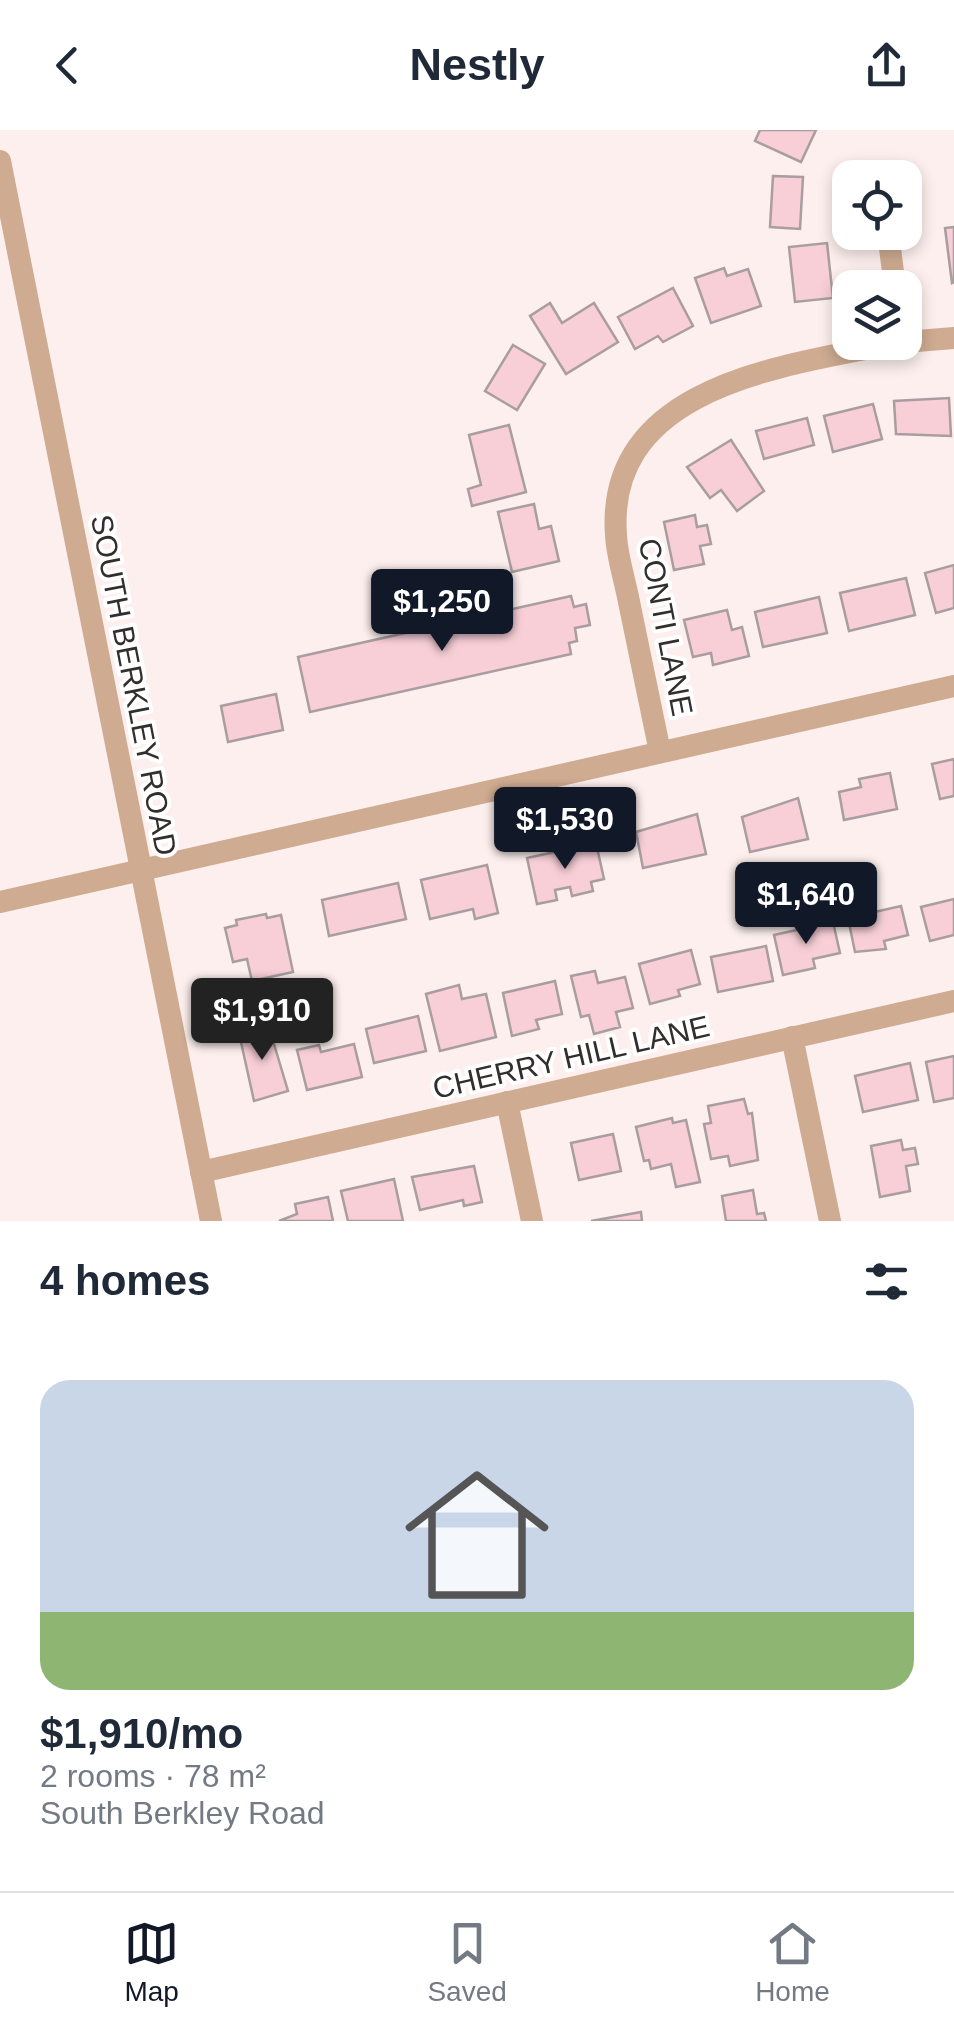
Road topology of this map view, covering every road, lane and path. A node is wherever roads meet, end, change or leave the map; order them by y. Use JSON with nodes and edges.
{"nodes":[{"id":1,"x":0,"y":160,"type":"edge"},
{"id":2,"x":954,"y":338,"type":"edge"},
{"id":3,"x":922,"y":341,"type":"edge"},
{"id":4,"x":832,"y":356,"type":"edge"},
{"id":5,"x":954,"y":686,"type":"edge"},
{"id":6,"x":660,"y":752,"type":"junction"},
{"id":7,"x":140,"y":870,"type":"junction"},
{"id":8,"x":0,"y":902,"type":"edge"},
{"id":9,"x":954,"y":1001,"type":"edge"},
{"id":10,"x":792,"y":1037,"type":"junction"},
{"id":11,"x":507,"y":1102,"type":"junction"},
{"id":12,"x":200,"y":1172,"type":"junction"},
{"id":13,"x":211,"y":1221,"type":"edge"},
{"id":14,"x":532,"y":1221,"type":"edge"},
{"id":15,"x":830,"y":1221,"type":"edge"}],
"edges":[{"from":1,"to":7,"type":"street","name":"SOUTH BERKLEY ROAD"},
{"from":2,"to":3,"type":"street","name":"CONTI LANE"},
{"from":4,"to":6,"type":"street","name":"CONTI LANE"},
{"from":5,"to":6,"type":"street"},
{"from":6,"to":7,"type":"street"},
{"from":7,"to":8,"type":"street"},
{"from":7,"to":12,"type":"street","name":"SOUTH BERKLEY ROAD"},
{"from":9,"to":10,"type":"street","name":"CHERRY HILL LANE"},
{"from":10,"to":11,"type":"street","name":"CHERRY HILL LANE"},
{"from":10,"to":15,"type":"street"},
{"from":11,"to":12,"type":"street","name":"CHERRY HILL LANE"},
{"from":11,"to":14,"type":"street"},
{"from":12,"to":13,"type":"street","name":"SOUTH BERKLEY ROAD"}]}
